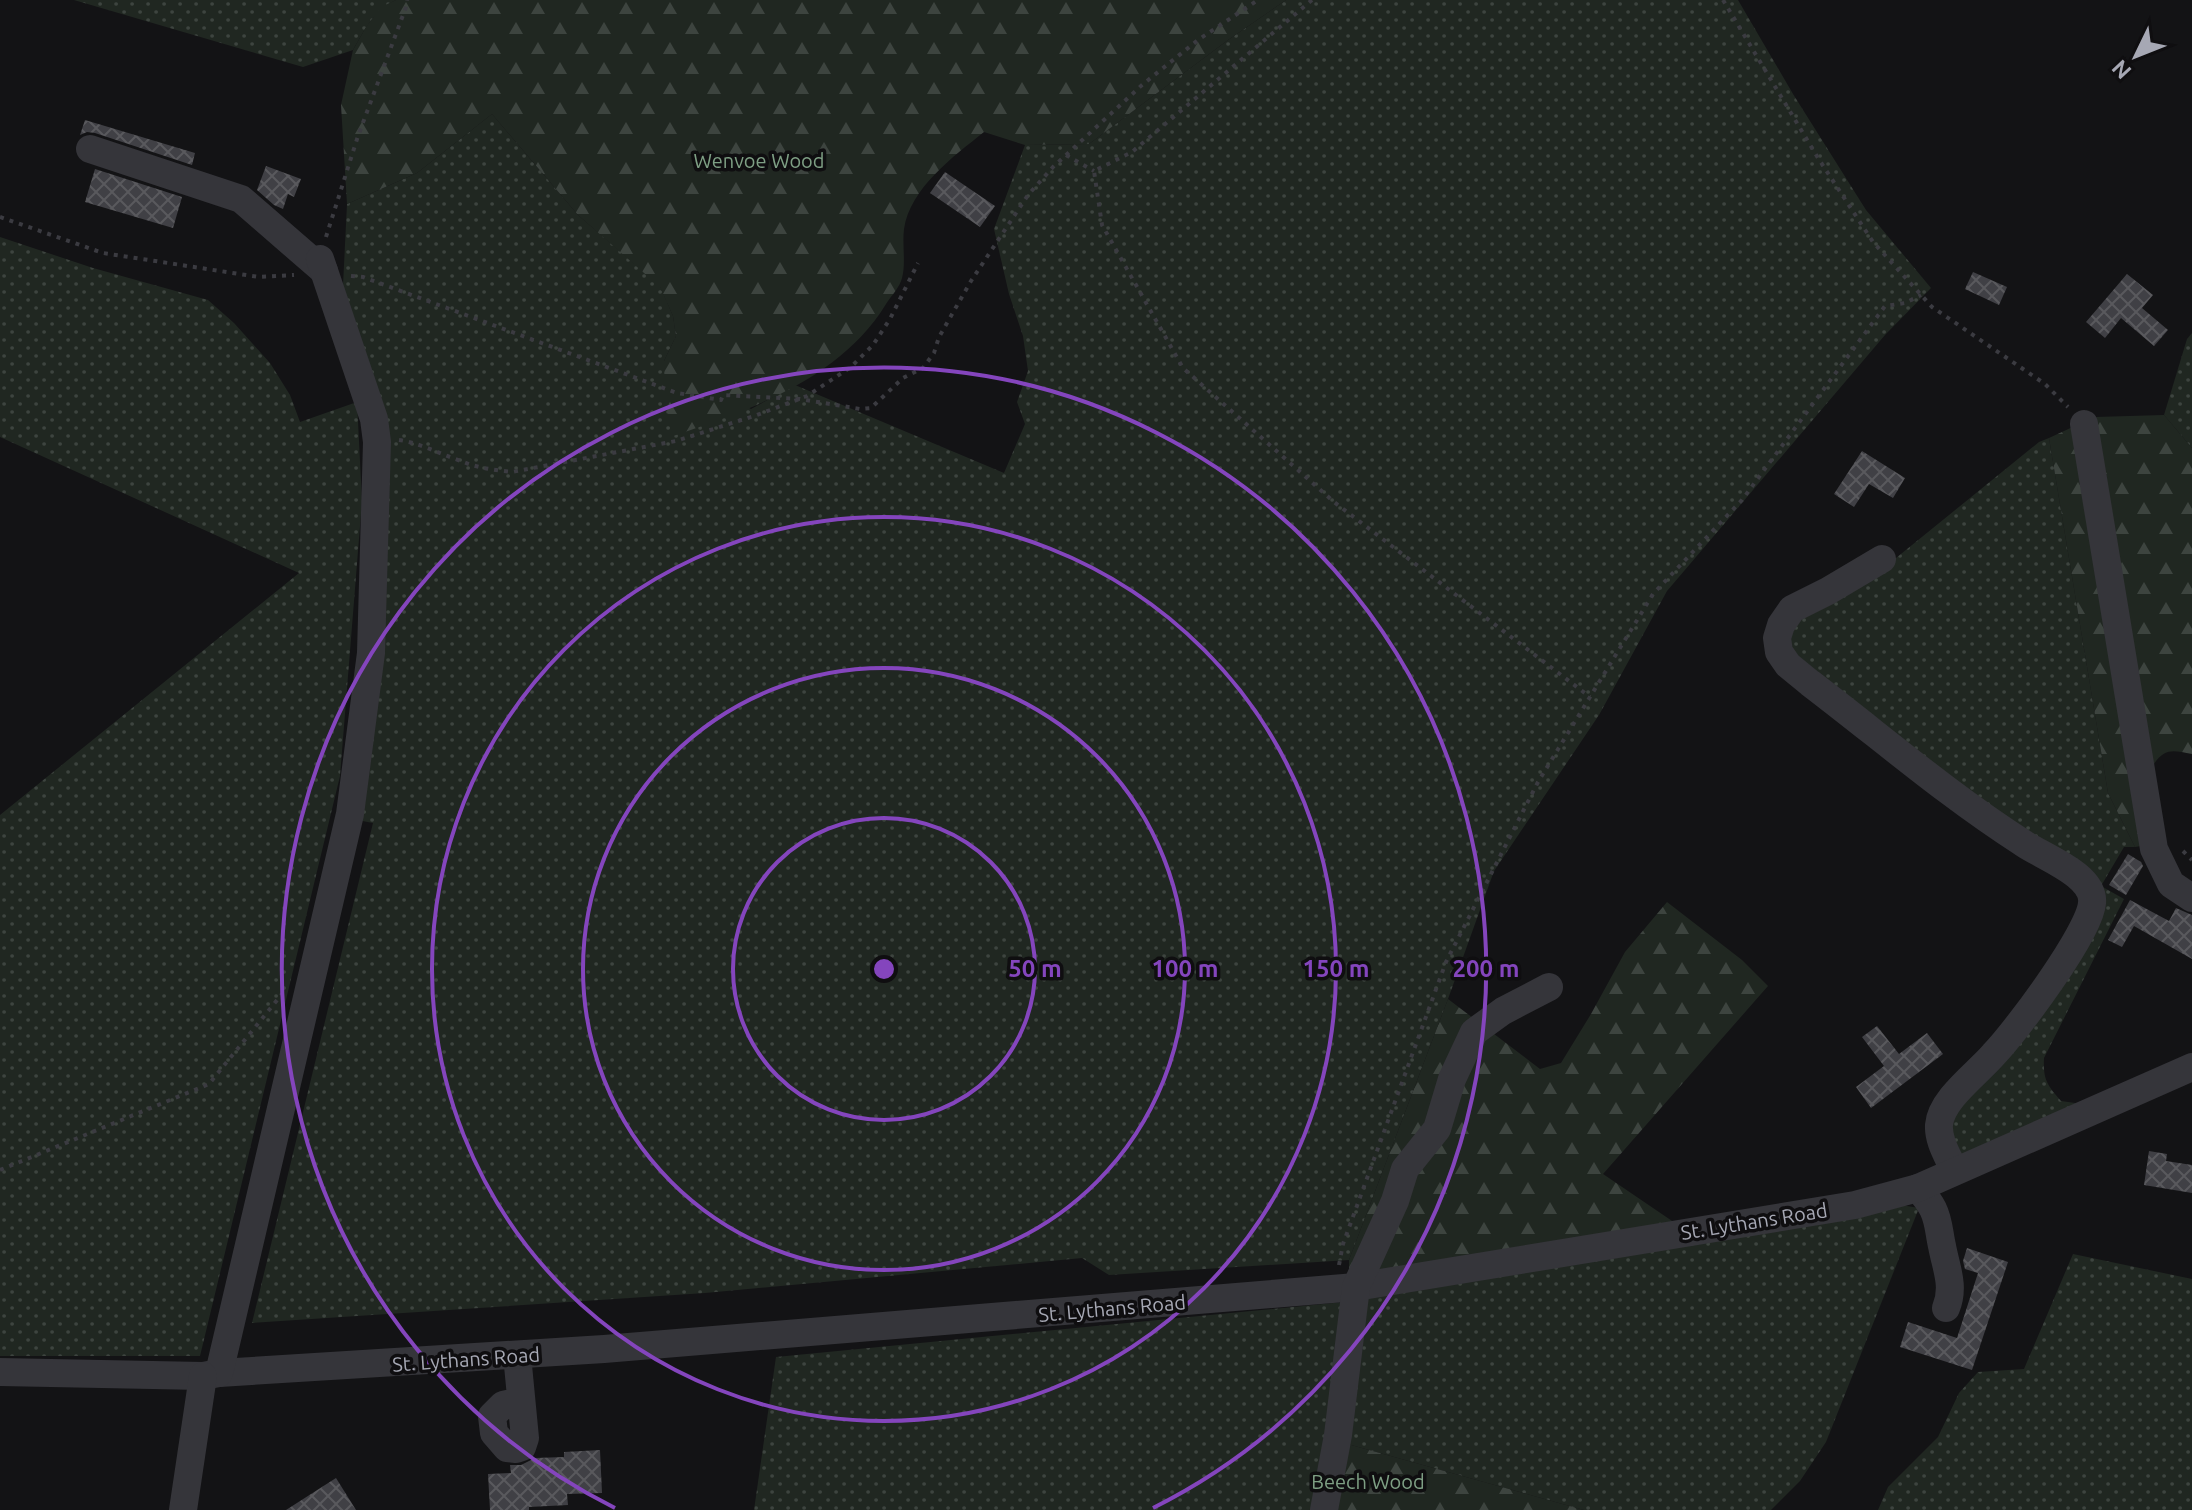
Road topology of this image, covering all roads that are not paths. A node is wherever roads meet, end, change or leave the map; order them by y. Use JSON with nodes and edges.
{"nodes":[{"id":1,"x":90,"y":149,"type":"dead end"},
{"id":2,"x":2084,"y":424,"type":"road end"},
{"id":3,"x":1882,"y":559,"type":"dead end"},
{"id":4,"x":2192,"y":898,"type":"edge"},
{"id":5,"x":1549,"y":987,"type":"dead end"},
{"id":6,"x":2192,"y":1067,"type":"edge"},
{"id":7,"x":1954,"y":1170,"type":"junction"},
{"id":8,"x":1918,"y":1188,"type":"junction"},
{"id":9,"x":1345,"y":1288,"type":"junction"},
{"id":10,"x":1946,"y":1308,"type":"dead end"},
{"id":11,"x":517,"y":1355,"type":"junction"},
{"id":12,"x":0,"y":1372,"type":"edge"},
{"id":13,"x":211,"y":1374,"type":"junction"},
{"id":14,"x":521,"y":1401,"type":"dead end"},
{"id":15,"x":183,"y":1510,"type":"edge"},
{"id":16,"x":1324,"y":1510,"type":"edge"}],
"edges":[{"from":1,"to":13,"type":"street"},
{"from":2,"to":4,"type":"street"},
{"from":3,"to":7,"type":"street"},
{"from":5,"to":9,"type":"street"},
{"from":6,"to":7,"type":"street","name":"St. Lythans Road"},
{"from":7,"to":8,"type":"street","name":"St. Lythans Road"},
{"from":8,"to":9,"type":"street","name":"St. Lythans Road"},
{"from":8,"to":10,"type":"street"},
{"from":9,"to":11,"type":"street","name":"St. Lythans Road"},
{"from":9,"to":16,"type":"street"},
{"from":11,"to":13,"type":"street","name":"St. Lythans Road"},
{"from":11,"to":14,"type":"street"},
{"from":12,"to":13,"type":"street","name":"St. Lythans Road"},
{"from":13,"to":15,"type":"street"}]}
